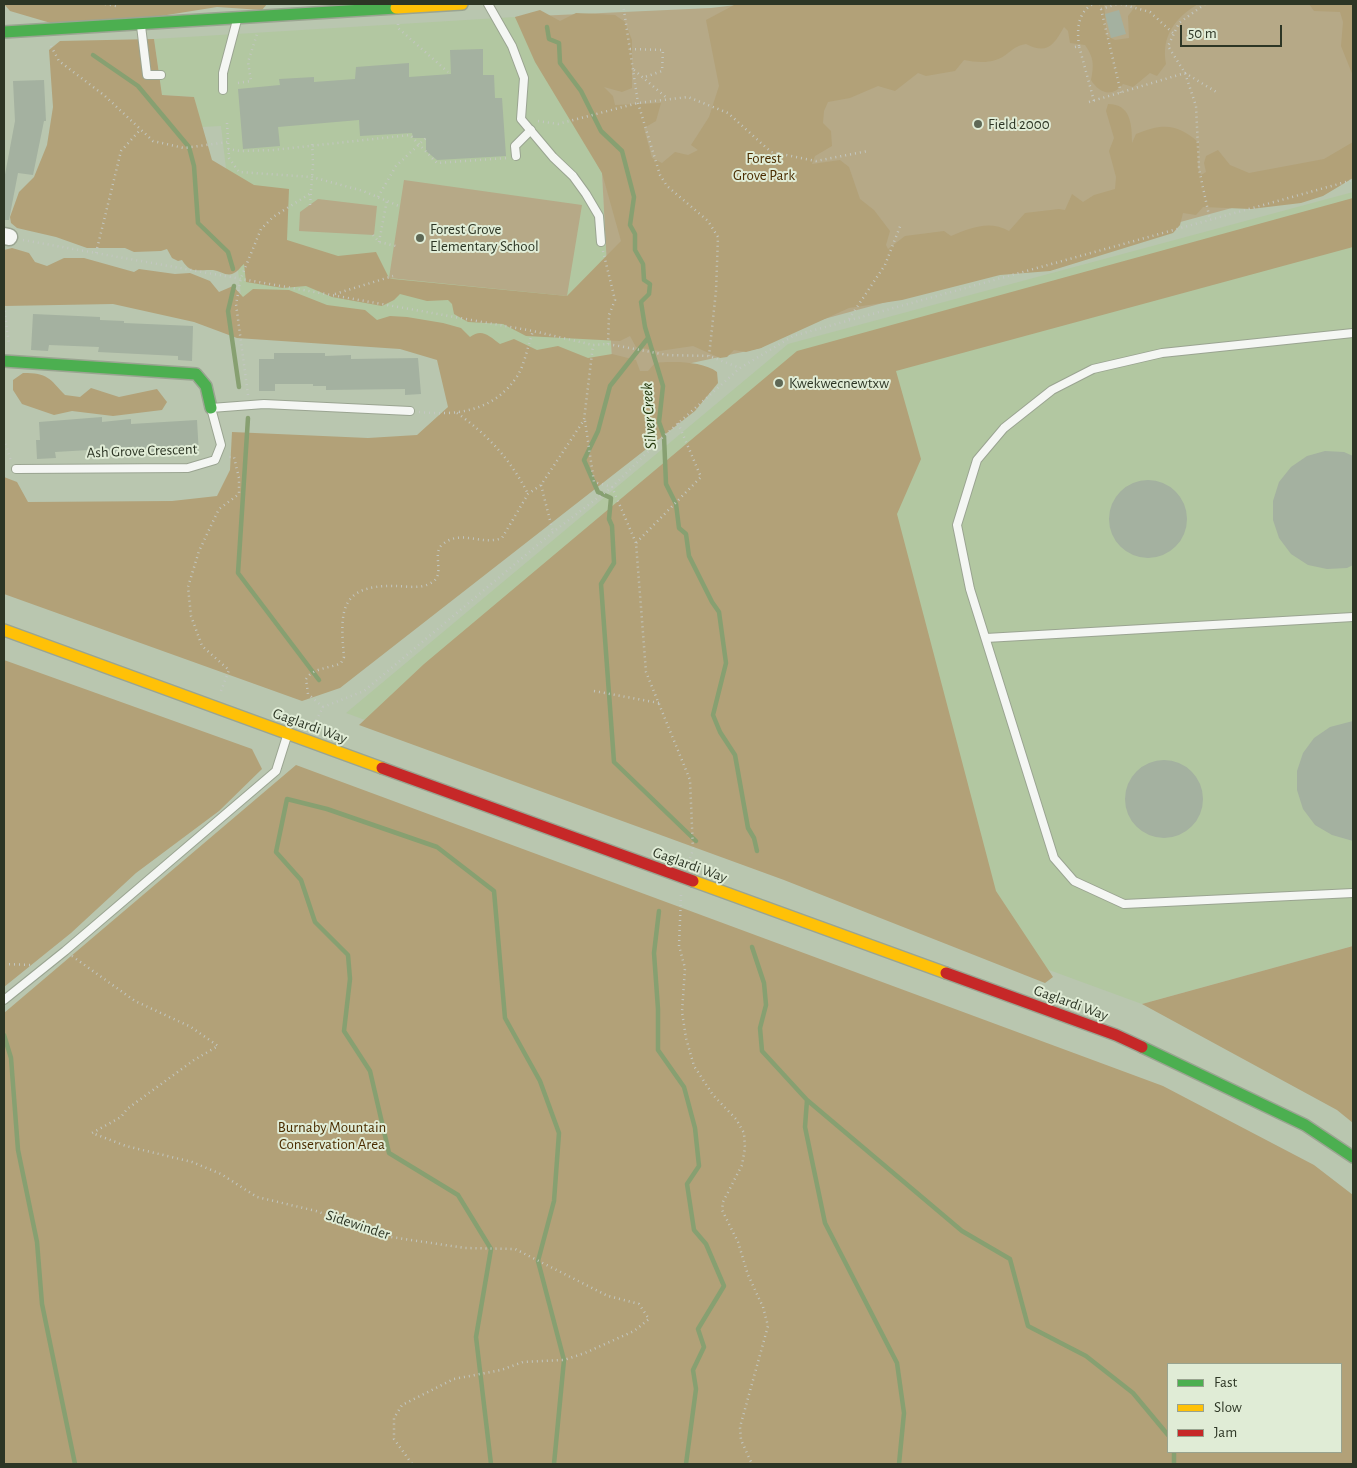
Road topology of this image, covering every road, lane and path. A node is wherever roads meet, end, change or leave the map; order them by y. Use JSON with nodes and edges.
{"nodes":[{"id":1,"x":462,"y":4,"type":"edge"},
{"id":2,"x":488,"y":4,"type":"edge"},
{"id":3,"x":623,"y":4,"type":"edge"},
{"id":4,"x":1093,"y":4,"type":"edge"},
{"id":5,"x":1100,"y":4,"type":"edge"},
{"id":6,"x":1117,"y":4,"type":"edge"},
{"id":7,"x":1121,"y":4,"type":"edge"},
{"id":8,"x":1205,"y":4,"type":"edge"},
{"id":9,"x":294,"y":9,"type":"edge"},
{"id":10,"x":1101,"y":9,"type":"junction"},
{"id":11,"x":238,"y":18,"type":"junction"},
{"id":12,"x":398,"y":21,"type":"dead end"},
{"id":13,"x":141,"y":24,"type":"junction"},
{"id":14,"x":4,"y":32,"type":"edge"},
{"id":15,"x":1174,"y":34,"type":"junction"},
{"id":16,"x":256,"y":37,"type":"dead end"},
{"id":17,"x":49,"y":42,"type":"dead end"},
{"id":18,"x":1079,"y":46,"type":"junction"},
{"id":19,"x":1075,"y":47,"type":"dead end"},
{"id":20,"x":630,"y":49,"type":"junction"},
{"id":21,"x":633,"y":69,"type":"junction"},
{"id":22,"x":448,"y":72,"type":"dead end"},
{"id":23,"x":1185,"y":74,"type":"junction"},
{"id":24,"x":162,"y":75,"type":"dead end"},
{"id":25,"x":642,"y":78,"type":"junction"},
{"id":26,"x":238,"y":83,"type":"dead end"},
{"id":27,"x":224,"y":90,"type":"dead end"},
{"id":28,"x":1121,"y":93,"type":"junction"},
{"id":29,"x":1218,"y":93,"type":"dead end"},
{"id":30,"x":668,"y":100,"type":"junction"},
{"id":31,"x":1094,"y":101,"type":"junction"},
{"id":32,"x":1089,"y":102,"type":"dead end"},
{"id":33,"x":638,"y":103,"type":"junction"},
{"id":34,"x":521,"y":119,"type":"junction"},
{"id":35,"x":227,"y":123,"type":"dead end"},
{"id":36,"x":141,"y":130,"type":"junction"},
{"id":37,"x":531,"y":130,"type":"junction"},
{"id":38,"x":426,"y":138,"type":"dead end"},
{"id":39,"x":228,"y":142,"type":"junction"},
{"id":40,"x":312,"y":143,"type":"junction"},
{"id":41,"x":418,"y":144,"type":"junction"},
{"id":42,"x":228,"y":149,"type":"junction"},
{"id":43,"x":868,"y":151,"type":"dead end"},
{"id":44,"x":516,"y":156,"type":"joint"},
{"id":45,"x":312,"y":177,"type":"junction"},
{"id":46,"x":1353,"y":180,"type":"edge"},
{"id":47,"x":311,"y":193,"type":"junction"},
{"id":48,"x":378,"y":197,"type":"junction"},
{"id":49,"x":387,"y":200,"type":"junction"},
{"id":50,"x":310,"y":205,"type":"dead end"},
{"id":51,"x":400,"y":206,"type":"dead end"},
{"id":52,"x":1210,"y":220,"type":"junction"},
{"id":53,"x":901,"y":224,"type":"dead end"},
{"id":54,"x":373,"y":235,"type":"dead end"},
{"id":55,"x":6,"y":237,"type":"edge"},
{"id":56,"x":379,"y":242,"type":"junction"},
{"id":57,"x":602,"y":242,"type":"joint"},
{"id":58,"x":396,"y":246,"type":"dead end"},
{"id":59,"x":96,"y":253,"type":"junction"},
{"id":60,"x":393,"y":276,"type":"dead end"},
{"id":61,"x":241,"y":278,"type":"junction"},
{"id":62,"x":333,"y":295,"type":"junction"},
{"id":63,"x":4,"y":306,"type":"edge"},
{"id":64,"x":848,"y":320,"type":"junction"},
{"id":65,"x":533,"y":331,"type":"junction"},
{"id":66,"x":1353,"y":333,"type":"edge"},
{"id":67,"x":608,"y":344,"type":"junction"},
{"id":68,"x":593,"y":345,"type":"junction"},
{"id":69,"x":7,"y":356,"type":"edge"},
{"id":70,"x":709,"y":356,"type":"junction"},
{"id":71,"x":740,"y":368,"type":"junction"},
{"id":72,"x":249,"y":405,"type":"junction"},
{"id":73,"x":211,"y":408,"type":"junction"},
{"id":74,"x":410,"y":410,"type":"dead end"},
{"id":75,"x":420,"y":412,"type":"dead end"},
{"id":76,"x":457,"y":413,"type":"junction"},
{"id":77,"x":584,"y":420,"type":"junction"},
{"id":78,"x":678,"y":423,"type":"junction"},
{"id":79,"x":4,"y":439,"type":"edge"},
{"id":80,"x":217,"y":456,"type":"junction"},
{"id":81,"x":16,"y":469,"type":"joint"},
{"id":82,"x":541,"y":485,"type":"junction"},
{"id":83,"x":612,"y":487,"type":"junction"},
{"id":84,"x":528,"y":494,"type":"junction"},
{"id":85,"x":553,"y":532,"type":"junction"},
{"id":86,"x":636,"y":543,"type":"junction"},
{"id":87,"x":1353,"y":617,"type":"edge"},
{"id":88,"x":4,"y":630,"type":"edge"},
{"id":89,"x":986,"y":638,"type":"junction"},
{"id":90,"x":594,"y":691,"type":"dead end"},
{"id":91,"x":659,"y":704,"type":"junction"},
{"id":92,"x":216,"y":707,"type":"junction"},
{"id":93,"x":323,"y":707,"type":"junction"},
{"id":94,"x":287,"y":734,"type":"junction"},
{"id":95,"x":307,"y":742,"type":"junction"},
{"id":96,"x":682,"y":878,"type":"junction"},
{"id":97,"x":1353,"y":893,"type":"edge"},
{"id":98,"x":65,"y":951,"type":"junction"},
{"id":99,"x":4,"y":964,"type":"edge"},
{"id":100,"x":46,"y":966,"type":"junction"},
{"id":101,"x":4,"y":1000,"type":"edge"},
{"id":102,"x":1353,"y":1157,"type":"edge"},
{"id":103,"x":412,"y":1464,"type":"edge"},
{"id":104,"x":752,"y":1464,"type":"edge"}],
"edges":[{"from":1,"to":9,"type":"main road"},
{"from":2,"to":34,"type":"lane"},
{"from":3,"to":20,"type":"path"},
{"from":4,"to":18,"type":"path"},
{"from":5,"to":10,"type":"path"},
{"from":6,"to":10,"type":"path"},
{"from":7,"to":15,"type":"path"},
{"from":8,"to":15,"type":"path"},
{"from":9,"to":11,"type":"main road"},
{"from":10,"to":28,"type":"path"},
{"from":11,"to":13,"type":"main road"},
{"from":11,"to":27,"type":"lane"},
{"from":12,"to":22,"type":"path"},
{"from":13,"to":14,"type":"main road"},
{"from":13,"to":24,"type":"lane"},
{"from":15,"to":23,"type":"path"},
{"from":16,"to":26,"type":"path"},
{"from":17,"to":36,"type":"path"},
{"from":18,"to":19,"type":"path"},
{"from":18,"to":31,"type":"path"},
{"from":20,"to":21,"type":"path"},
{"from":20,"to":25,"type":"path"},
{"from":21,"to":25,"type":"path"},
{"from":21,"to":33,"type":"path"},
{"from":23,"to":28,"type":"path"},
{"from":23,"to":29,"type":"path"},
{"from":23,"to":52,"type":"path"},
{"from":25,"to":30,"type":"path"},
{"from":28,"to":31,"type":"path"},
{"from":30,"to":33,"type":"path"},
{"from":30,"to":43,"type":"path"},
{"from":31,"to":32,"type":"path"},
{"from":33,"to":34,"type":"path"},
{"from":33,"to":70,"type":"path"},
{"from":34,"to":37,"type":"lane"},
{"from":35,"to":39,"type":"path"},
{"from":36,"to":39,"type":"path"},
{"from":36,"to":59,"type":"path"},
{"from":37,"to":44,"type":"lane"},
{"from":37,"to":57,"type":"lane"},
{"from":38,"to":41,"type":"path"},
{"from":39,"to":42,"type":"path"},
{"from":40,"to":41,"type":"path"},
{"from":40,"to":42,"type":"path"},
{"from":40,"to":45,"type":"path"},
{"from":41,"to":44,"type":"path"},
{"from":41,"to":48,"type":"path"},
{"from":42,"to":45,"type":"path"},
{"from":45,"to":47,"type":"path"},
{"from":45,"to":48,"type":"path"},
{"from":46,"to":52,"type":"path"},
{"from":47,"to":50,"type":"path"},
{"from":47,"to":61,"type":"path"},
{"from":48,"to":49,"type":"path"},
{"from":49,"to":51,"type":"path"},
{"from":49,"to":56,"type":"path"},
{"from":52,"to":64,"type":"path"},
{"from":53,"to":64,"type":"path"},
{"from":54,"to":56,"type":"path"},
{"from":55,"to":59,"type":"path"},
{"from":56,"to":58,"type":"path"},
{"from":57,"to":67,"type":"path"},
{"from":59,"to":61,"type":"path"},
{"from":60,"to":62,"type":"path"},
{"from":61,"to":62,"type":"path"},
{"from":61,"to":72,"type":"path"},
{"from":62,"to":65,"type":"path"},
{"from":63,"to":69,"type":"path"},
{"from":64,"to":71,"type":"path"},
{"from":65,"to":68,"type":"path"},
{"from":65,"to":76,"type":"path"},
{"from":66,"to":89,"type":"lane"},
{"from":67,"to":68,"type":"path"},
{"from":67,"to":70,"type":"path"},
{"from":68,"to":77,"type":"path"},
{"from":69,"to":73,"type":"main road","name":"Ash Grove Crescent"},
{"from":70,"to":71,"type":"path"},
{"from":71,"to":78,"type":"path"},
{"from":72,"to":73,"type":"lane"},
{"from":72,"to":74,"type":"lane"},
{"from":73,"to":80,"type":"lane","name":"Ash Grove Crescent"},
{"from":75,"to":76,"type":"path"},
{"from":76,"to":84,"type":"path"},
{"from":77,"to":82,"type":"path"},
{"from":77,"to":83,"type":"path"},
{"from":78,"to":83,"type":"path"},
{"from":78,"to":86,"type":"path"},
{"from":79,"to":81,"type":"path"},
{"from":80,"to":81,"type":"lane","name":"Ash Grove Crescent"},
{"from":80,"to":92,"type":"path"},
{"from":82,"to":84,"type":"path"},
{"from":82,"to":85,"type":"path"},
{"from":83,"to":85,"type":"path"},
{"from":83,"to":86,"type":"path"},
{"from":84,"to":93,"type":"path"},
{"from":85,"to":93,"type":"path"},
{"from":86,"to":91,"type":"path"},
{"from":87,"to":89,"type":"lane"},
{"from":88,"to":92,"type":"main road","name":"Gaglardi Way"},
{"from":89,"to":97,"type":"lane"},
{"from":90,"to":91,"type":"path"},
{"from":91,"to":96,"type":"path"},
{"from":92,"to":94,"type":"main road","name":"Gaglardi Way"},
{"from":93,"to":95,"type":"path"},
{"from":94,"to":95,"type":"main road","name":"Gaglardi Way"},
{"from":94,"to":98,"type":"lane"},
{"from":95,"to":96,"type":"main road","name":"Gaglardi Way"},
{"from":96,"to":102,"type":"main road","name":"Gaglardi Way"},
{"from":96,"to":104,"type":"path"},
{"from":98,"to":100,"type":"lane"},
{"from":98,"to":103,"type":"path","name":"Sidewinder"},
{"from":99,"to":100,"type":"path"},
{"from":100,"to":101,"type":"lane"}]}
